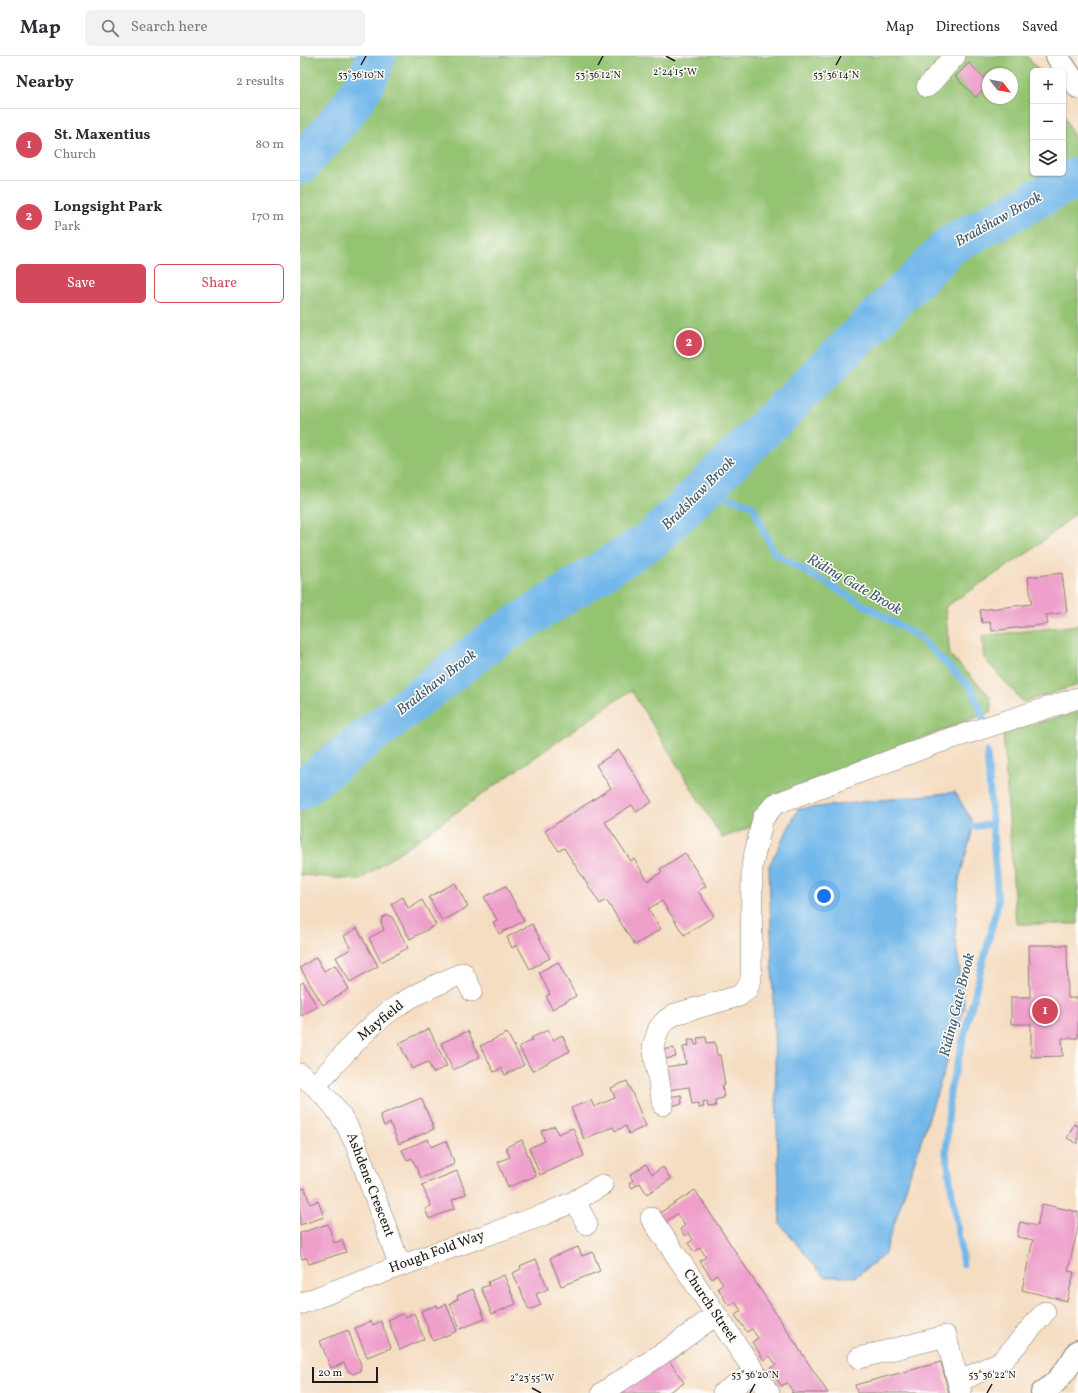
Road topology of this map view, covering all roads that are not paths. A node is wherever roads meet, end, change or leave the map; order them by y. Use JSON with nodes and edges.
{"nodes":[{"id":1,"x":955,"y":56,"type":"edge"},
{"id":2,"x":1057,"y":56,"type":"edge"},
{"id":3,"x":927,"y":87,"type":"dead end"},
{"id":4,"x":1078,"y":87,"type":"edge"},
{"id":5,"x":1078,"y":698,"type":"edge"},
{"id":6,"x":472,"y":991,"type":"dead end"},
{"id":7,"x":307,"y":1080,"type":"edge"},
{"id":8,"x":664,"y":1105,"type":"dead end"},
{"id":9,"x":602,"y":1185,"type":"dead end"},
{"id":10,"x":575,"y":1201,"type":"junction"},
{"id":11,"x":651,"y":1218,"type":"dead end"},
{"id":12,"x":587,"y":1224,"type":"dead end"},
{"id":13,"x":400,"y":1266,"type":"junction"},
{"id":14,"x":300,"y":1304,"type":"edge"},
{"id":15,"x":1045,"y":1312,"type":"dead end"},
{"id":16,"x":716,"y":1315,"type":"junction"},
{"id":17,"x":1078,"y":1351,"type":"edge"},
{"id":18,"x":859,"y":1358,"type":"dead end"},
{"id":19,"x":755,"y":1372,"type":"junction"},
{"id":20,"x":960,"y":1387,"type":"edge"},
{"id":21,"x":602,"y":1393,"type":"edge"},
{"id":22,"x":723,"y":1393,"type":"edge"},
{"id":23,"x":769,"y":1393,"type":"edge"},
{"id":24,"x":1042,"y":1393,"type":"edge"}],
"edges":[{"from":1,"to":3,"type":"street"},
{"from":2,"to":4,"type":"main road"},
{"from":5,"to":8,"type":"street"},
{"from":6,"to":7,"type":"street","name":"Mayfield"},
{"from":7,"to":13,"type":"street","name":"Ashdene Crescent"},
{"from":9,"to":10,"type":"street","name":"Hough Fold Way"},
{"from":10,"to":12,"type":"street"},
{"from":10,"to":13,"type":"street","name":"Hough Fold Way"},
{"from":11,"to":16,"type":"street","name":"Church Street"},
{"from":13,"to":14,"type":"street","name":"Hough Fold Way"},
{"from":15,"to":20,"type":"street"},
{"from":16,"to":19,"type":"street","name":"Church Street"},
{"from":16,"to":21,"type":"street"},
{"from":17,"to":24,"type":"main road"},
{"from":18,"to":20,"type":"street"},
{"from":19,"to":22,"type":"street"},
{"from":19,"to":23,"type":"street","name":"Church Street"}]}
